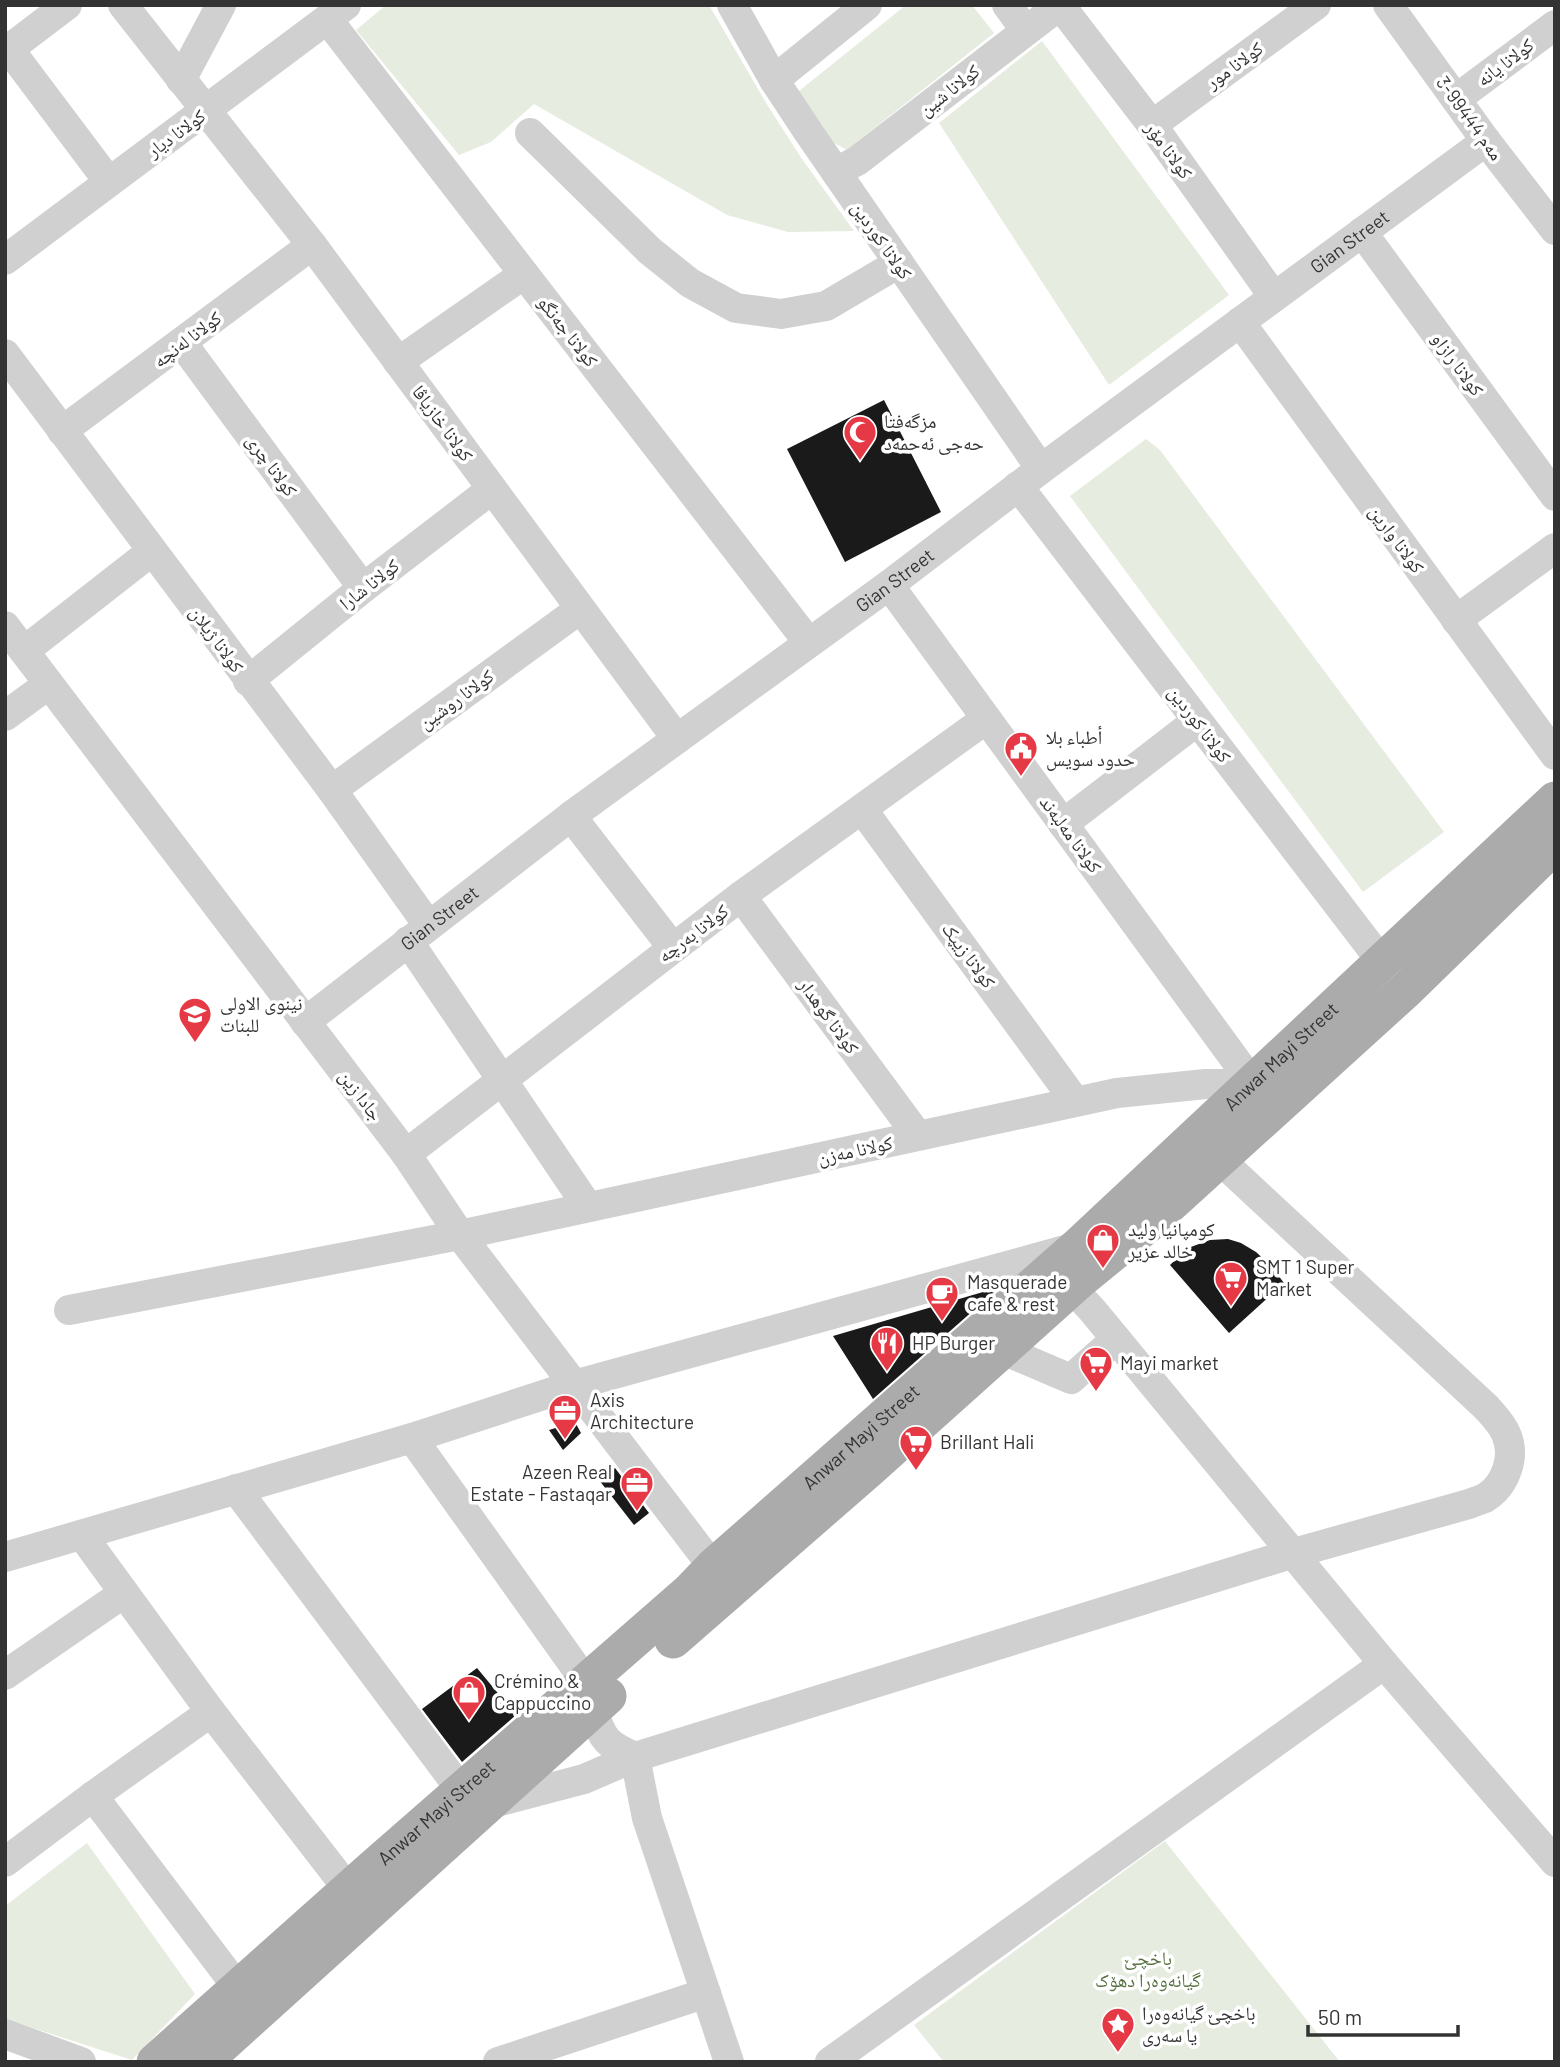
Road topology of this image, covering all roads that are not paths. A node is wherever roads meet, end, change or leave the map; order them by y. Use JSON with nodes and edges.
{"nodes":[{"id":1,"x":67,"y":5,"type":"edge"},
{"id":2,"x":123,"y":5,"type":"edge"},
{"id":3,"x":221,"y":5,"type":"edge"},
{"id":4,"x":732,"y":5,"type":"edge"},
{"id":5,"x":867,"y":5,"type":"edge"},
{"id":6,"x":1007,"y":5,"type":"edge"},
{"id":7,"x":1060,"y":5,"type":"edge"},
{"id":8,"x":1316,"y":5,"type":"edge"},
{"id":9,"x":1388,"y":5,"type":"edge"},
{"id":10,"x":337,"y":12,"type":"edge"},
{"id":11,"x":1555,"y":25,"type":"edge"},
{"id":12,"x":1026,"y":31,"type":"junction"},
{"id":13,"x":7,"y":51,"type":"edge"},
{"id":14,"x":181,"y":80,"type":"junction"},
{"id":15,"x":774,"y":80,"type":"junction"},
{"id":16,"x":1456,"y":99,"type":"junction"},
{"id":17,"x":205,"y":111,"type":"junction"},
{"id":18,"x":1152,"y":125,"type":"junction"},
{"id":19,"x":530,"y":133,"type":"dead end"},
{"id":20,"x":1486,"y":141,"type":"junction"},
{"id":21,"x":836,"y":173,"type":"junction"},
{"id":22,"x":109,"y":182,"type":"junction"},
{"id":23,"x":1555,"y":230,"type":"edge"},
{"id":24,"x":1362,"y":232,"type":"junction"},
{"id":25,"x":312,"y":245,"type":"junction"},
{"id":26,"x":5,"y":260,"type":"edge"},
{"id":27,"x":899,"y":263,"type":"junction"},
{"id":28,"x":524,"y":274,"type":"junction"},
{"id":29,"x":1275,"y":296,"type":"junction"},
{"id":30,"x":1240,"y":322,"type":"junction"},
{"id":31,"x":182,"y":343,"type":"junction"},
{"id":32,"x":5,"y":354,"type":"edge"},
{"id":33,"x":398,"y":362,"type":"junction"},
{"id":34,"x":62,"y":431,"type":"junction"},
{"id":35,"x":1041,"y":469,"type":"junction"},
{"id":36,"x":1018,"y":486,"type":"junction"},
{"id":37,"x":492,"y":489,"type":"junction"},
{"id":38,"x":1555,"y":496,"type":"edge"},
{"id":39,"x":1555,"y":548,"type":"edge"},
{"id":40,"x":152,"y":551,"type":"junction"},
{"id":41,"x":889,"y":585,"type":"junction"},
{"id":42,"x":363,"y":588,"type":"junction"},
{"id":43,"x":580,"y":608,"type":"junction"},
{"id":44,"x":1456,"y":620,"type":"junction"},
{"id":45,"x":5,"y":626,"type":"edge"},
{"id":46,"x":809,"y":643,"type":"junction"},
{"id":47,"x":24,"y":651,"type":"junction"},
{"id":48,"x":248,"y":681,"type":"junction"},
{"id":49,"x":49,"y":684,"type":"junction"},
{"id":50,"x":5,"y":716,"type":"edge"},
{"id":51,"x":986,"y":719,"type":"junction"},
{"id":52,"x":1197,"y":721,"type":"junction"},
{"id":53,"x":677,"y":739,"type":"junction"},
{"id":54,"x":1555,"y":755,"type":"edge"},
{"id":55,"x":332,"y":790,"type":"junction"},
{"id":56,"x":1555,"y":800,"type":"edge"},
{"id":57,"x":862,"y":809,"type":"junction"},
{"id":58,"x":571,"y":816,"type":"junction"},
{"id":59,"x":1063,"y":824,"type":"junction"},
{"id":60,"x":1555,"y":845,"type":"edge"},
{"id":61,"x":741,"y":896,"type":"junction"},
{"id":62,"x":418,"y":933,"type":"junction"},
{"id":63,"x":673,"y":948,"type":"junction"},
{"id":64,"x":1382,"y":962,"type":"junction"},
{"id":65,"x":305,"y":1022,"type":"junction"},
{"id":66,"x":501,"y":1080,"type":"junction"},
{"id":67,"x":1253,"y":1084,"type":"junction"},
{"id":68,"x":1075,"y":1101,"type":"junction"},
{"id":69,"x":918,"y":1136,"type":"junction"},
{"id":70,"x":406,"y":1154,"type":"junction"},
{"id":71,"x":1219,"y":1159,"type":"junction"},
{"id":72,"x":588,"y":1207,"type":"junction"},
{"id":73,"x":460,"y":1235,"type":"junction"},
{"id":74,"x":1077,"y":1247,"type":"junction"},
{"id":75,"x":1072,"y":1288,"type":"junction"},
{"id":76,"x":69,"y":1310,"type":"dead end"},
{"id":77,"x":1116,"y":1339,"type":"junction"},
{"id":78,"x":1003,"y":1350,"type":"junction"},
{"id":79,"x":574,"y":1384,"type":"junction"},
{"id":80,"x":412,"y":1438,"type":"junction"},
{"id":81,"x":857,"y":1460,"type":"junction"},
{"id":82,"x":236,"y":1489,"type":"junction"},
{"id":83,"x":82,"y":1535,"type":"junction"},
{"id":84,"x":1294,"y":1553,"type":"junction"},
{"id":85,"x":5,"y":1557,"type":"edge"},
{"id":86,"x":713,"y":1567,"type":"junction"},
{"id":87,"x":124,"y":1593,"type":"junction"},
{"id":88,"x":1384,"y":1664,"type":"junction"},
{"id":89,"x":5,"y":1675,"type":"edge"},
{"id":90,"x":589,"y":1696,"type":"junction"},
{"id":91,"x":211,"y":1712,"type":"junction"},
{"id":92,"x":635,"y":1756,"type":"junction"},
{"id":93,"x":93,"y":1796,"type":"junction"},
{"id":94,"x":475,"y":1797,"type":"junction"},
{"id":95,"x":5,"y":1862,"type":"edge"},
{"id":96,"x":1555,"y":1862,"type":"edge"},
{"id":97,"x":348,"y":1889,"type":"junction"},
{"id":98,"x":238,"y":1988,"type":"junction"},
{"id":99,"x":706,"y":1993,"type":"junction"},
{"id":100,"x":5,"y":2034,"type":"edge"},
{"id":101,"x":81,"y":2062,"type":"edge"},
{"id":102,"x":155,"y":2062,"type":"edge"},
{"id":103,"x":203,"y":2062,"type":"edge"},
{"id":104,"x":498,"y":2062,"type":"edge"},
{"id":105,"x":729,"y":2062,"type":"edge"},
{"id":106,"x":830,"y":2062,"type":"edge"}],
"edges":[{"from":1,"to":13,"type":"street"},
{"from":2,"to":14,"type":"street","name":"کولانا خازیاڤا"},
{"from":3,"to":14,"type":"street"},
{"from":4,"to":15,"type":"street","name":"کولانا کوردین"},
{"from":5,"to":15,"type":"street"},
{"from":6,"to":12,"type":"street"},
{"from":7,"to":12,"type":"street","name":"کولانا شین"},
{"from":7,"to":18,"type":"street","name":"کولانا مۆر"},
{"from":8,"to":18,"type":"street","name":"کولانا مور"},
{"from":9,"to":16,"type":"street","name":"مەم 99444-3"},
{"from":10,"to":17,"type":"street","name":"کولانا دیار"},
{"from":10,"to":28,"type":"street","name":"کولانا جەنگو"},
{"from":11,"to":16,"type":"street","name":"کولانا یانه"},
{"from":12,"to":21,"type":"street","name":"کولانا شین"},
{"from":13,"to":22,"type":"street"},
{"from":14,"to":17,"type":"street","name":"کولانا خازیاڤا"},
{"from":15,"to":21,"type":"street","name":"کولانا کوردین"},
{"from":16,"to":20,"type":"street","name":"مەم 99444-3"},
{"from":17,"to":22,"type":"street","name":"کولانا دیار"},
{"from":17,"to":25,"type":"street","name":"کولانا خازیاڤا"},
{"from":18,"to":29,"type":"street","name":"کولانا مۆر"},
{"from":19,"to":27,"type":"street"},
{"from":20,"to":23,"type":"street","name":"مەم 99444-3"},
{"from":20,"to":24,"type":"street","name":"Gian Street"},
{"from":21,"to":27,"type":"street","name":"کولانا کوردین"},
{"from":22,"to":26,"type":"street","name":"کولانا دیار"},
{"from":24,"to":29,"type":"street","name":"Gian Street"},
{"from":24,"to":38,"type":"street","name":"کولانا رازاو"},
{"from":25,"to":31,"type":"street","name":"کولانا لەنچە"},
{"from":25,"to":33,"type":"street","name":"کولانا خازیاڤا"},
{"from":27,"to":35,"type":"street","name":"کولانا کوردین"},
{"from":28,"to":33,"type":"street"},
{"from":28,"to":46,"type":"street","name":"کولانا جەنگو"},
{"from":29,"to":30,"type":"street","name":"Gian Street"},
{"from":30,"to":35,"type":"street","name":"Gian Street"},
{"from":30,"to":44,"type":"street","name":"کولانا وارین"},
{"from":31,"to":34,"type":"street","name":"کولانا لەنچە"},
{"from":31,"to":42,"type":"street","name":"کولانا چری"},
{"from":32,"to":34,"type":"street","name":"کولانا ژیلان"},
{"from":33,"to":37,"type":"street","name":"کولانا خازیاڤا"},
{"from":34,"to":40,"type":"street","name":"کولانا ژیلان"},
{"from":35,"to":36,"type":"street","name":"Gian Street"},
{"from":36,"to":41,"type":"street","name":"Gian Street"},
{"from":36,"to":52,"type":"street","name":"کولانا کوردین"},
{"from":37,"to":42,"type":"street","name":"کولانا شارا"},
{"from":37,"to":43,"type":"street","name":"کولانا خازیاڤا"},
{"from":39,"to":44,"type":"street"},
{"from":40,"to":47,"type":"street"},
{"from":40,"to":48,"type":"street","name":"کولانا ژیلان"},
{"from":41,"to":46,"type":"street","name":"Gian Street"},
{"from":41,"to":51,"type":"street","name":"کولانا مەلبەند"},
{"from":42,"to":48,"type":"street","name":"کولانا شارا"},
{"from":43,"to":53,"type":"street","name":"کولانا خازیاڤا"},
{"from":43,"to":55,"type":"street","name":"کولانا روشین"},
{"from":44,"to":54,"type":"street","name":"کولانا وارین"},
{"from":45,"to":47,"type":"street","name":"جادا زین"},
{"from":46,"to":53,"type":"street","name":"Gian Street"},
{"from":47,"to":49,"type":"street","name":"جادا زین"},
{"from":48,"to":55,"type":"street","name":"کولانا ژیلان"},
{"from":49,"to":50,"type":"street"},
{"from":49,"to":65,"type":"street","name":"جادا زین"},
{"from":51,"to":57,"type":"street","name":"کولانا بەرچە"},
{"from":51,"to":59,"type":"street","name":"کولانا مەلبەند"},
{"from":52,"to":59,"type":"street"},
{"from":52,"to":64,"type":"street","name":"کولانا کوردین"},
{"from":53,"to":58,"type":"street","name":"Gian Street"},
{"from":55,"to":62,"type":"street","name":"کولانا ژیلان"},
{"from":56,"to":64,"type":"main road","name":"Anwar Mayi Street"},
{"from":57,"to":61,"type":"street","name":"کولانا بەرچە"},
{"from":57,"to":68,"type":"street","name":"کولانا زیپک"},
{"from":58,"to":62,"type":"street","name":"Gian Street"},
{"from":58,"to":63,"type":"street"},
{"from":59,"to":67,"type":"street","name":"کولانا مەلبەند"},
{"from":60,"to":71,"type":"main road","name":"Anwar Mayi Street"},
{"from":61,"to":63,"type":"street","name":"کولانا بەرچە"},
{"from":61,"to":69,"type":"street","name":"کولانا گوهدار"},
{"from":62,"to":65,"type":"street","name":"Gian Street"},
{"from":62,"to":66,"type":"street","name":"کولانا ژیلان"},
{"from":63,"to":66,"type":"street","name":"کولانا بەرچە"},
{"from":64,"to":67,"type":"main road","name":"Anwar Mayi Street"},
{"from":65,"to":70,"type":"street","name":"جادا زین"},
{"from":66,"to":70,"type":"street","name":"کولانا بەرچە"},
{"from":66,"to":72,"type":"street","name":"کولانا ژیلان"},
{"from":67,"to":68,"type":"street","name":"کولانا مەزن"},
{"from":67,"to":74,"type":"main road","name":"Anwar Mayi Street"},
{"from":68,"to":69,"type":"street","name":"کولانا مەزن"},
{"from":69,"to":72,"type":"street","name":"کولانا مەزن"},
{"from":70,"to":73,"type":"street","name":"جادا زین"},
{"from":71,"to":75,"type":"main road","name":"Anwar Mayi Street"},
{"from":71,"to":84,"type":"street"},
{"from":72,"to":73,"type":"street","name":"کولانا مەزن"},
{"from":73,"to":76,"type":"street","name":"کولانا مەزن"},
{"from":73,"to":79,"type":"street","name":"جادا زین"},
{"from":74,"to":79,"type":"street"},
{"from":74,"to":81,"type":"main road","name":"Anwar Mayi Street"},
{"from":75,"to":77,"type":"street"},
{"from":75,"to":78,"type":"main road","name":"Anwar Mayi Street"},
{"from":77,"to":78,"type":"street"},
{"from":77,"to":84,"type":"street"},
{"from":78,"to":81,"type":"main road","name":"Anwar Mayi Street"},
{"from":79,"to":80,"type":"street"},
{"from":79,"to":86,"type":"street","name":"جادا زین"},
{"from":80,"to":82,"type":"street"},
{"from":80,"to":90,"type":"street"},
{"from":81,"to":86,"type":"main road","name":"Anwar Mayi Street"},
{"from":81,"to":90,"type":"main road","name":"Anwar Mayi Street"},
{"from":82,"to":83,"type":"street"},
{"from":82,"to":94,"type":"street"},
{"from":83,"to":85,"type":"street"},
{"from":83,"to":87,"type":"street"},
{"from":84,"to":88,"type":"street"},
{"from":84,"to":92,"type":"street"},
{"from":86,"to":90,"type":"main road","name":"Anwar Mayi Street"},
{"from":87,"to":89,"type":"street"},
{"from":87,"to":91,"type":"street"},
{"from":88,"to":96,"type":"street"},
{"from":88,"to":106,"type":"street"},
{"from":90,"to":92,"type":"street"},
{"from":90,"to":94,"type":"main road","name":"Anwar Mayi Street"},
{"from":91,"to":93,"type":"street"},
{"from":91,"to":97,"type":"street"},
{"from":92,"to":94,"type":"street"},
{"from":92,"to":99,"type":"street"},
{"from":93,"to":95,"type":"street"},
{"from":93,"to":98,"type":"street"},
{"from":94,"to":97,"type":"main road","name":"Anwar Mayi Street"},
{"from":94,"to":103,"type":"main road","name":"Anwar Mayi Street"},
{"from":97,"to":98,"type":"main road","name":"Anwar Mayi Street"},
{"from":98,"to":102,"type":"main road","name":"Anwar Mayi Street"},
{"from":99,"to":104,"type":"street"},
{"from":99,"to":105,"type":"street"},
{"from":100,"to":101,"type":"street"}]}
